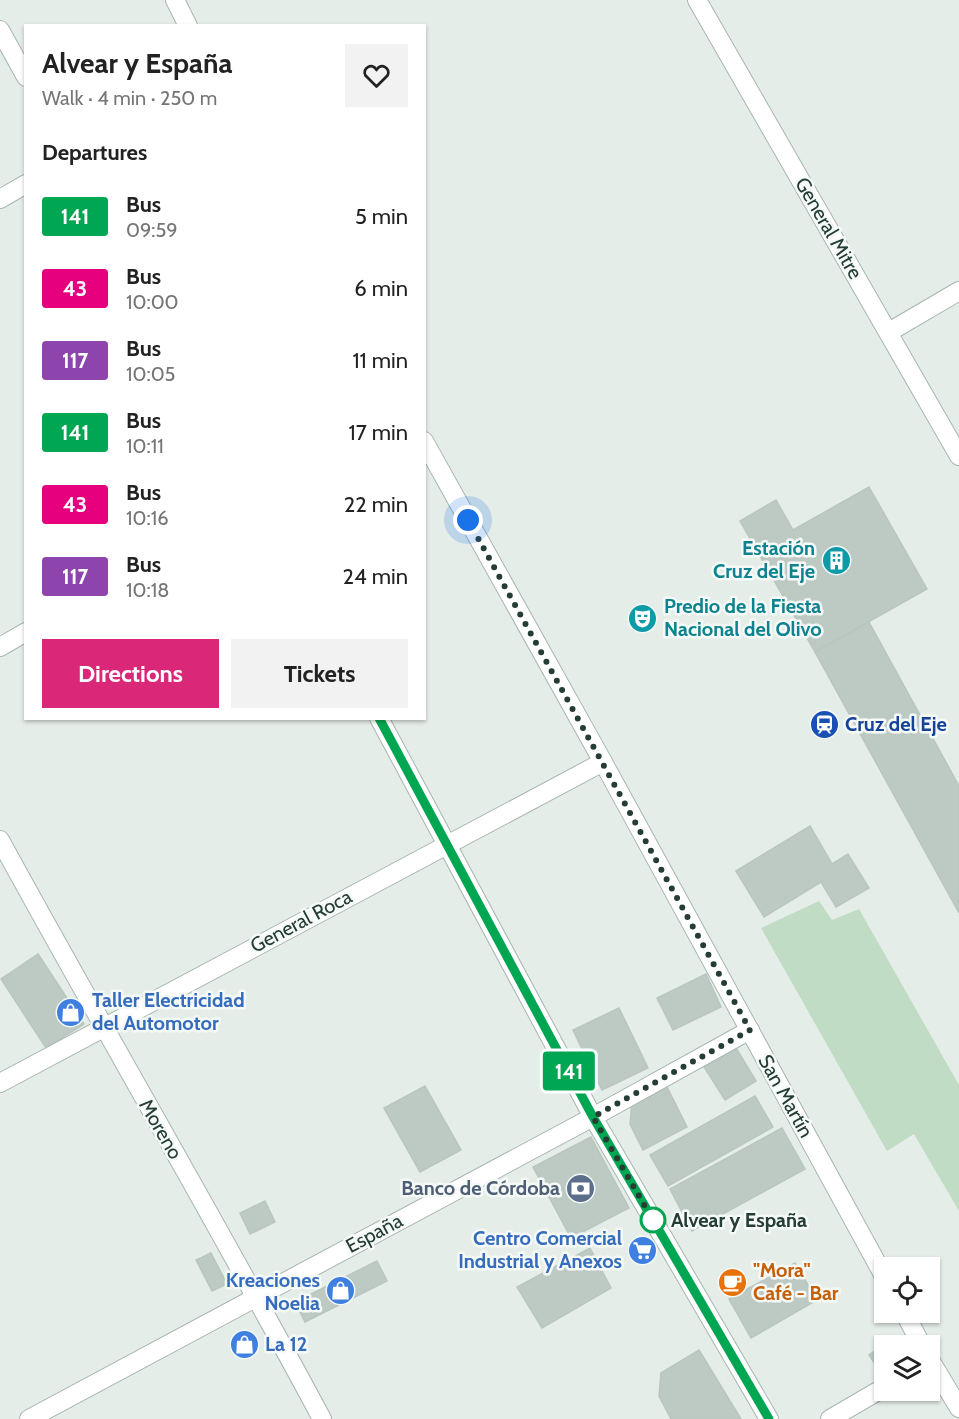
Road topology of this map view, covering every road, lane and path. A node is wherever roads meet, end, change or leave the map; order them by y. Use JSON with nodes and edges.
{"nodes":[{"id":1,"x":175,"y":0,"type":"edge"},
{"id":2,"x":697,"y":0,"type":"edge"},
{"id":3,"x":187,"y":24,"type":"edge"},
{"id":4,"x":0,"y":30,"type":"edge"},
{"id":5,"x":24,"y":73,"type":"edge"},
{"id":6,"x":24,"y":185,"type":"edge"},
{"id":7,"x":0,"y":199,"type":"edge"},
{"id":8,"x":959,"y":291,"type":"edge"},
{"id":9,"x":889,"y":332,"type":"junction"},
{"id":10,"x":426,"y":445,"type":"edge"},
{"id":11,"x":959,"y":456,"type":"edge"},
{"id":12,"x":24,"y":634,"type":"edge"},
{"id":13,"x":0,"y":647,"type":"edge"},
{"id":14,"x":380,"y":720,"type":"edge"},
{"id":15,"x":603,"y":762,"type":"junction"},
{"id":16,"x":0,"y":840,"type":"edge"},
{"id":17,"x":447,"y":843,"type":"junction"},
{"id":18,"x":103,"y":1028,"type":"junction"},
{"id":19,"x":750,"y":1030,"type":"junction"},
{"id":20,"x":0,"y":1083,"type":"edge"},
{"id":21,"x":593,"y":1117,"type":"junction"},
{"id":22,"x":874,"y":1258,"type":"edge"},
{"id":23,"x":256,"y":1296,"type":"junction"},
{"id":24,"x":940,"y":1377,"type":"edge"},
{"id":25,"x":874,"y":1393,"type":"edge"},
{"id":26,"x":959,"y":1408,"type":"edge"},
{"id":27,"x":29,"y":1419,"type":"edge"},
{"id":28,"x":322,"y":1419,"type":"edge"},
{"id":29,"x":769,"y":1419,"type":"edge"},
{"id":30,"x":830,"y":1419,"type":"edge"}],
"edges":[{"from":1,"to":3,"type":"street"},
{"from":2,"to":9,"type":"street","name":"General Mitre"},
{"from":4,"to":5,"type":"street"},
{"from":6,"to":7,"type":"street"},
{"from":8,"to":9,"type":"street"},
{"from":9,"to":11,"type":"street","name":"General Mitre"},
{"from":10,"to":15,"type":"street","name":"San Martín"},
{"from":12,"to":13,"type":"street"},
{"from":14,"to":17,"type":"street"},
{"from":15,"to":17,"type":"street","name":"General Roca"},
{"from":15,"to":19,"type":"street","name":"San Martín"},
{"from":16,"to":18,"type":"street","name":"Moreno"},
{"from":17,"to":18,"type":"street","name":"General Roca"},
{"from":17,"to":21,"type":"street"},
{"from":18,"to":20,"type":"street","name":"General Roca"},
{"from":18,"to":23,"type":"street","name":"Moreno"},
{"from":19,"to":21,"type":"street","name":"España"},
{"from":19,"to":22,"type":"street","name":"San Martín"},
{"from":21,"to":23,"type":"street","name":"España"},
{"from":21,"to":29,"type":"street"},
{"from":23,"to":27,"type":"street","name":"España"},
{"from":23,"to":28,"type":"street","name":"Moreno"},
{"from":24,"to":26,"type":"street"},
{"from":25,"to":30,"type":"street"}]}
